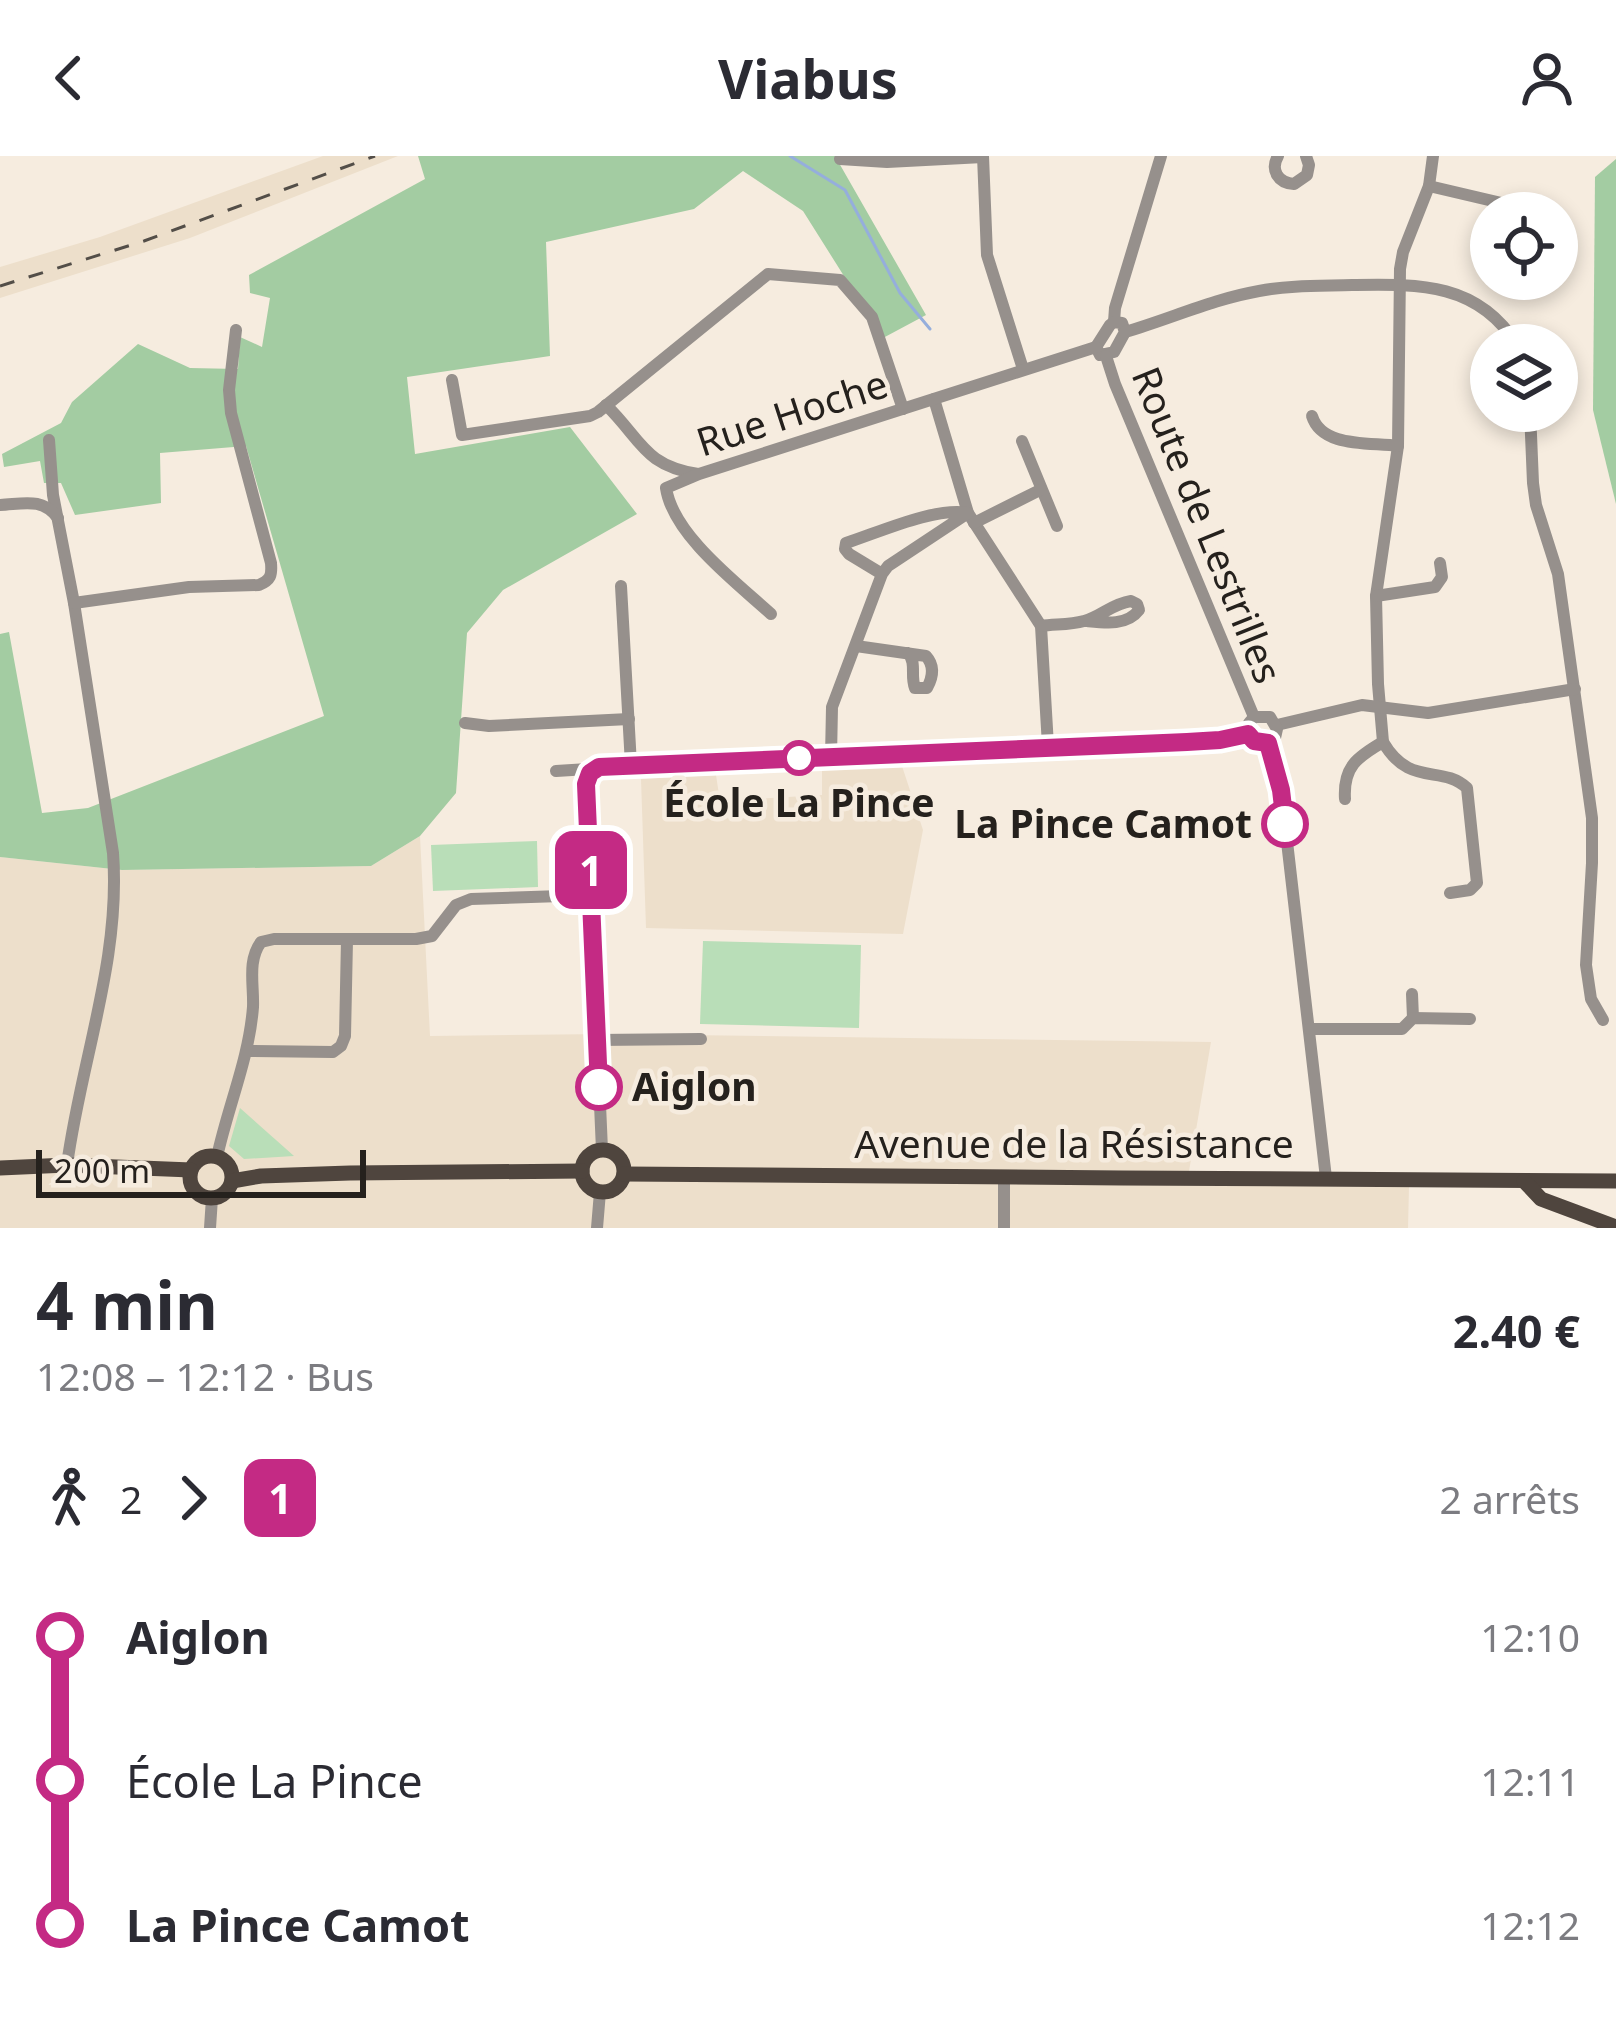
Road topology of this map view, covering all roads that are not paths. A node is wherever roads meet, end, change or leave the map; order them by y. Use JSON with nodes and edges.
{"nodes":[{"id":1,"x":1161,"y":156,"type":"edge"},
{"id":2,"x":1278,"y":156,"type":"edge"},
{"id":3,"x":1306,"y":156,"type":"edge"},
{"id":4,"x":1433,"y":156,"type":"edge"},
{"id":5,"x":983,"y":157,"type":"edge"},
{"id":6,"x":840,"y":159,"type":"edge"},
{"id":7,"x":1429,"y":186,"type":"junction"},
{"id":8,"x":1470,"y":199,"type":"edge"},
{"id":9,"x":1400,"y":284,"type":"junction"},
{"id":10,"x":1502,"y":324,"type":"edge"},
{"id":11,"x":1120,"y":327,"type":"junction"},
{"id":12,"x":236,"y":330,"type":"dead end"},
{"id":13,"x":1101,"y":351,"type":"junction"},
{"id":14,"x":1023,"y":369,"type":"junction"},
{"id":15,"x":452,"y":380,"type":"dead end"},
{"id":16,"x":934,"y":399,"type":"junction"},
{"id":17,"x":607,"y":405,"type":"junction"},
{"id":18,"x":903,"y":409,"type":"junction"},
{"id":19,"x":1312,"y":416,"type":"dead end"},
{"id":20,"x":1531,"y":432,"type":"edge"},
{"id":21,"x":50,"y":440,"type":"dead end"},
{"id":22,"x":1022,"y":441,"type":"dead end"},
{"id":23,"x":1398,"y":446,"type":"junction"},
{"id":24,"x":699,"y":474,"type":"junction"},
{"id":25,"x":1040,"y":490,"type":"junction"},
{"id":26,"x":0,"y":506,"type":"edge"},
{"id":27,"x":971,"y":518,"type":"junction"},
{"id":28,"x":58,"y":519,"type":"junction"},
{"id":29,"x":1057,"y":526,"type":"dead end"},
{"id":30,"x":1440,"y":562,"type":"dead end"},
{"id":31,"x":882,"y":574,"type":"junction"},
{"id":32,"x":621,"y":586,"type":"dead end"},
{"id":33,"x":1376,"y":596,"type":"junction"},
{"id":34,"x":74,"y":603,"type":"junction"},
{"id":35,"x":770,"y":614,"type":"dead end"},
{"id":36,"x":1087,"y":621,"type":"dead end"},
{"id":37,"x":1041,"y":626,"type":"junction"},
{"id":38,"x":856,"y":646,"type":"junction"},
{"id":39,"x":908,"y":653,"type":"dead end"},
{"id":40,"x":1575,"y":689,"type":"junction"},
{"id":41,"x":1379,"y":705,"type":"junction"},
{"id":42,"x":1254,"y":717,"type":"junction"},
{"id":43,"x":628,"y":719,"type":"junction"},
{"id":44,"x":466,"y":723,"type":"dead end"},
{"id":45,"x":1277,"y":725,"type":"junction"},
{"id":46,"x":1248,"y":734,"type":"junction"},
{"id":47,"x":1383,"y":742,"type":"junction"},
{"id":48,"x":1268,"y":743,"type":"junction"},
{"id":49,"x":1048,"y":746,"type":"junction"},
{"id":50,"x":831,"y":757,"type":"junction"},
{"id":51,"x":631,"y":765,"type":"junction"},
{"id":52,"x":595,"y":770,"type":"junction"},
{"id":53,"x":556,"y":771,"type":"dead end"},
{"id":54,"x":1345,"y":800,"type":"dead end"},
{"id":55,"x":1450,"y":893,"type":"dead end"},
{"id":56,"x":592,"y":895,"type":"junction"},
{"id":57,"x":347,"y":940,"type":"junction"},
{"id":58,"x":1412,"y":994,"type":"dead end"},
{"id":59,"x":1413,"y":1018,"type":"junction"},
{"id":60,"x":1470,"y":1019,"type":"dead end"},
{"id":61,"x":1603,"y":1020,"type":"dead end"},
{"id":62,"x":1310,"y":1029,"type":"junction"},
{"id":63,"x":701,"y":1039,"type":"dead end"},
{"id":64,"x":597,"y":1040,"type":"junction"},
{"id":65,"x":247,"y":1051,"type":"junction"},
{"id":66,"x":602,"y":1150,"type":"junction"},
{"id":67,"x":218,"y":1157,"type":"junction"},
{"id":68,"x":67,"y":1165,"type":"junction"},
{"id":69,"x":0,"y":1168,"type":"edge"},
{"id":70,"x":23,"y":1169,"type":"junction"},
{"id":71,"x":582,"y":1171,"type":"junction"},
{"id":72,"x":624,"y":1174,"type":"junction"},
{"id":73,"x":191,"y":1175,"type":"junction"},
{"id":74,"x":231,"y":1175,"type":"junction"},
{"id":75,"x":1004,"y":1177,"type":"junction"},
{"id":76,"x":1326,"y":1178,"type":"junction"},
{"id":77,"x":1524,"y":1181,"type":"junction"},
{"id":78,"x":1616,"y":1181,"type":"edge"},
{"id":79,"x":600,"y":1192,"type":"junction"},
{"id":80,"x":212,"y":1198,"type":"junction"},
{"id":81,"x":1616,"y":1226,"type":"edge"},
{"id":82,"x":210,"y":1228,"type":"edge"},
{"id":83,"x":597,"y":1228,"type":"edge"},
{"id":84,"x":1004,"y":1228,"type":"edge"}],
"edges":[{"from":1,"to":11,"type":"street","name":"Route de Lestrilles"},
{"from":2,"to":3,"type":"street"},
{"from":4,"to":7,"type":"street"},
{"from":5,"to":6,"type":"street"},
{"from":5,"to":14,"type":"street"},
{"from":7,"to":8,"type":"street"},
{"from":7,"to":9,"type":"street"},
{"from":9,"to":10,"type":"street"},
{"from":9,"to":11,"type":"street"},
{"from":9,"to":23,"type":"street"},
{"from":11,"to":13,"type":"street"},
{"from":12,"to":34,"type":"street"},
{"from":13,"to":14,"type":"street","name":"Rue Hoche"},
{"from":13,"to":42,"type":"street","name":"Route de Lestrilles"},
{"from":14,"to":16,"type":"street","name":"Rue Hoche"},
{"from":15,"to":17,"type":"street"},
{"from":16,"to":18,"type":"street","name":"Rue Hoche"},
{"from":16,"to":27,"type":"street"},
{"from":17,"to":18,"type":"street"},
{"from":17,"to":24,"type":"street"},
{"from":18,"to":24,"type":"street","name":"Rue Hoche"},
{"from":19,"to":23,"type":"street"},
{"from":20,"to":40,"type":"street"},
{"from":21,"to":28,"type":"street"},
{"from":22,"to":25,"type":"street"},
{"from":23,"to":33,"type":"street"},
{"from":24,"to":35,"type":"street","name":"Rue Hoche"},
{"from":25,"to":27,"type":"street"},
{"from":25,"to":29,"type":"street"},
{"from":26,"to":28,"type":"street"},
{"from":27,"to":31,"type":"street"},
{"from":27,"to":31,"type":"street"},
{"from":27,"to":37,"type":"street"},
{"from":28,"to":34,"type":"street"},
{"from":30,"to":33,"type":"street"},
{"from":31,"to":38,"type":"street"},
{"from":32,"to":43,"type":"street"},
{"from":33,"to":41,"type":"street"},
{"from":34,"to":68,"type":"street"},
{"from":36,"to":37,"type":"street"},
{"from":37,"to":49,"type":"street"},
{"from":38,"to":39,"type":"street"},
{"from":38,"to":50,"type":"street"},
{"from":40,"to":41,"type":"street"},
{"from":40,"to":61,"type":"street"},
{"from":41,"to":45,"type":"street"},
{"from":41,"to":47,"type":"street"},
{"from":42,"to":45,"type":"street"},
{"from":42,"to":46,"type":"street"},
{"from":43,"to":44,"type":"street"},
{"from":43,"to":51,"type":"street"},
{"from":45,"to":48,"type":"street"},
{"from":46,"to":48,"type":"street"},
{"from":46,"to":49,"type":"street"},
{"from":47,"to":54,"type":"street"},
{"from":47,"to":55,"type":"street"},
{"from":48,"to":62,"type":"street","name":"Route de Lestrilles"},
{"from":49,"to":50,"type":"street"},
{"from":50,"to":51,"type":"street"},
{"from":51,"to":52,"type":"street"},
{"from":52,"to":53,"type":"street"},
{"from":52,"to":56,"type":"street"},
{"from":56,"to":57,"type":"street"},
{"from":56,"to":64,"type":"street"},
{"from":57,"to":65,"type":"street"},
{"from":57,"to":65,"type":"street"},
{"from":58,"to":59,"type":"street"},
{"from":59,"to":60,"type":"street"},
{"from":59,"to":62,"type":"street"},
{"from":62,"to":76,"type":"street","name":"Route de Lestrilles"},
{"from":63,"to":64,"type":"street"},
{"from":64,"to":66,"type":"street"},
{"from":65,"to":67,"type":"street"},
{"from":66,"to":71,"type":"main road"},
{"from":66,"to":72,"type":"main road"},
{"from":67,"to":73,"type":"main road"},
{"from":67,"to":74,"type":"main road"},
{"from":68,"to":70,"type":"main road"},
{"from":68,"to":73,"type":"main road"},
{"from":69,"to":70,"type":"main road"},
{"from":70,"to":73,"type":"main road"},
{"from":71,"to":74,"type":"main road"},
{"from":71,"to":79,"type":"main road"},
{"from":72,"to":75,"type":"main road","name":"Avenue de la Résistance"},
{"from":72,"to":79,"type":"main road"},
{"from":73,"to":80,"type":"main road"},
{"from":74,"to":80,"type":"main road"},
{"from":75,"to":76,"type":"main road","name":"Avenue de la Résistance"},
{"from":75,"to":84,"type":"street"},
{"from":76,"to":77,"type":"main road","name":"Avenue de la Résistance"},
{"from":77,"to":78,"type":"main road","name":"Avenue de la Résistance"},
{"from":77,"to":81,"type":"main road"},
{"from":79,"to":83,"type":"street"},
{"from":80,"to":82,"type":"street"}]}
